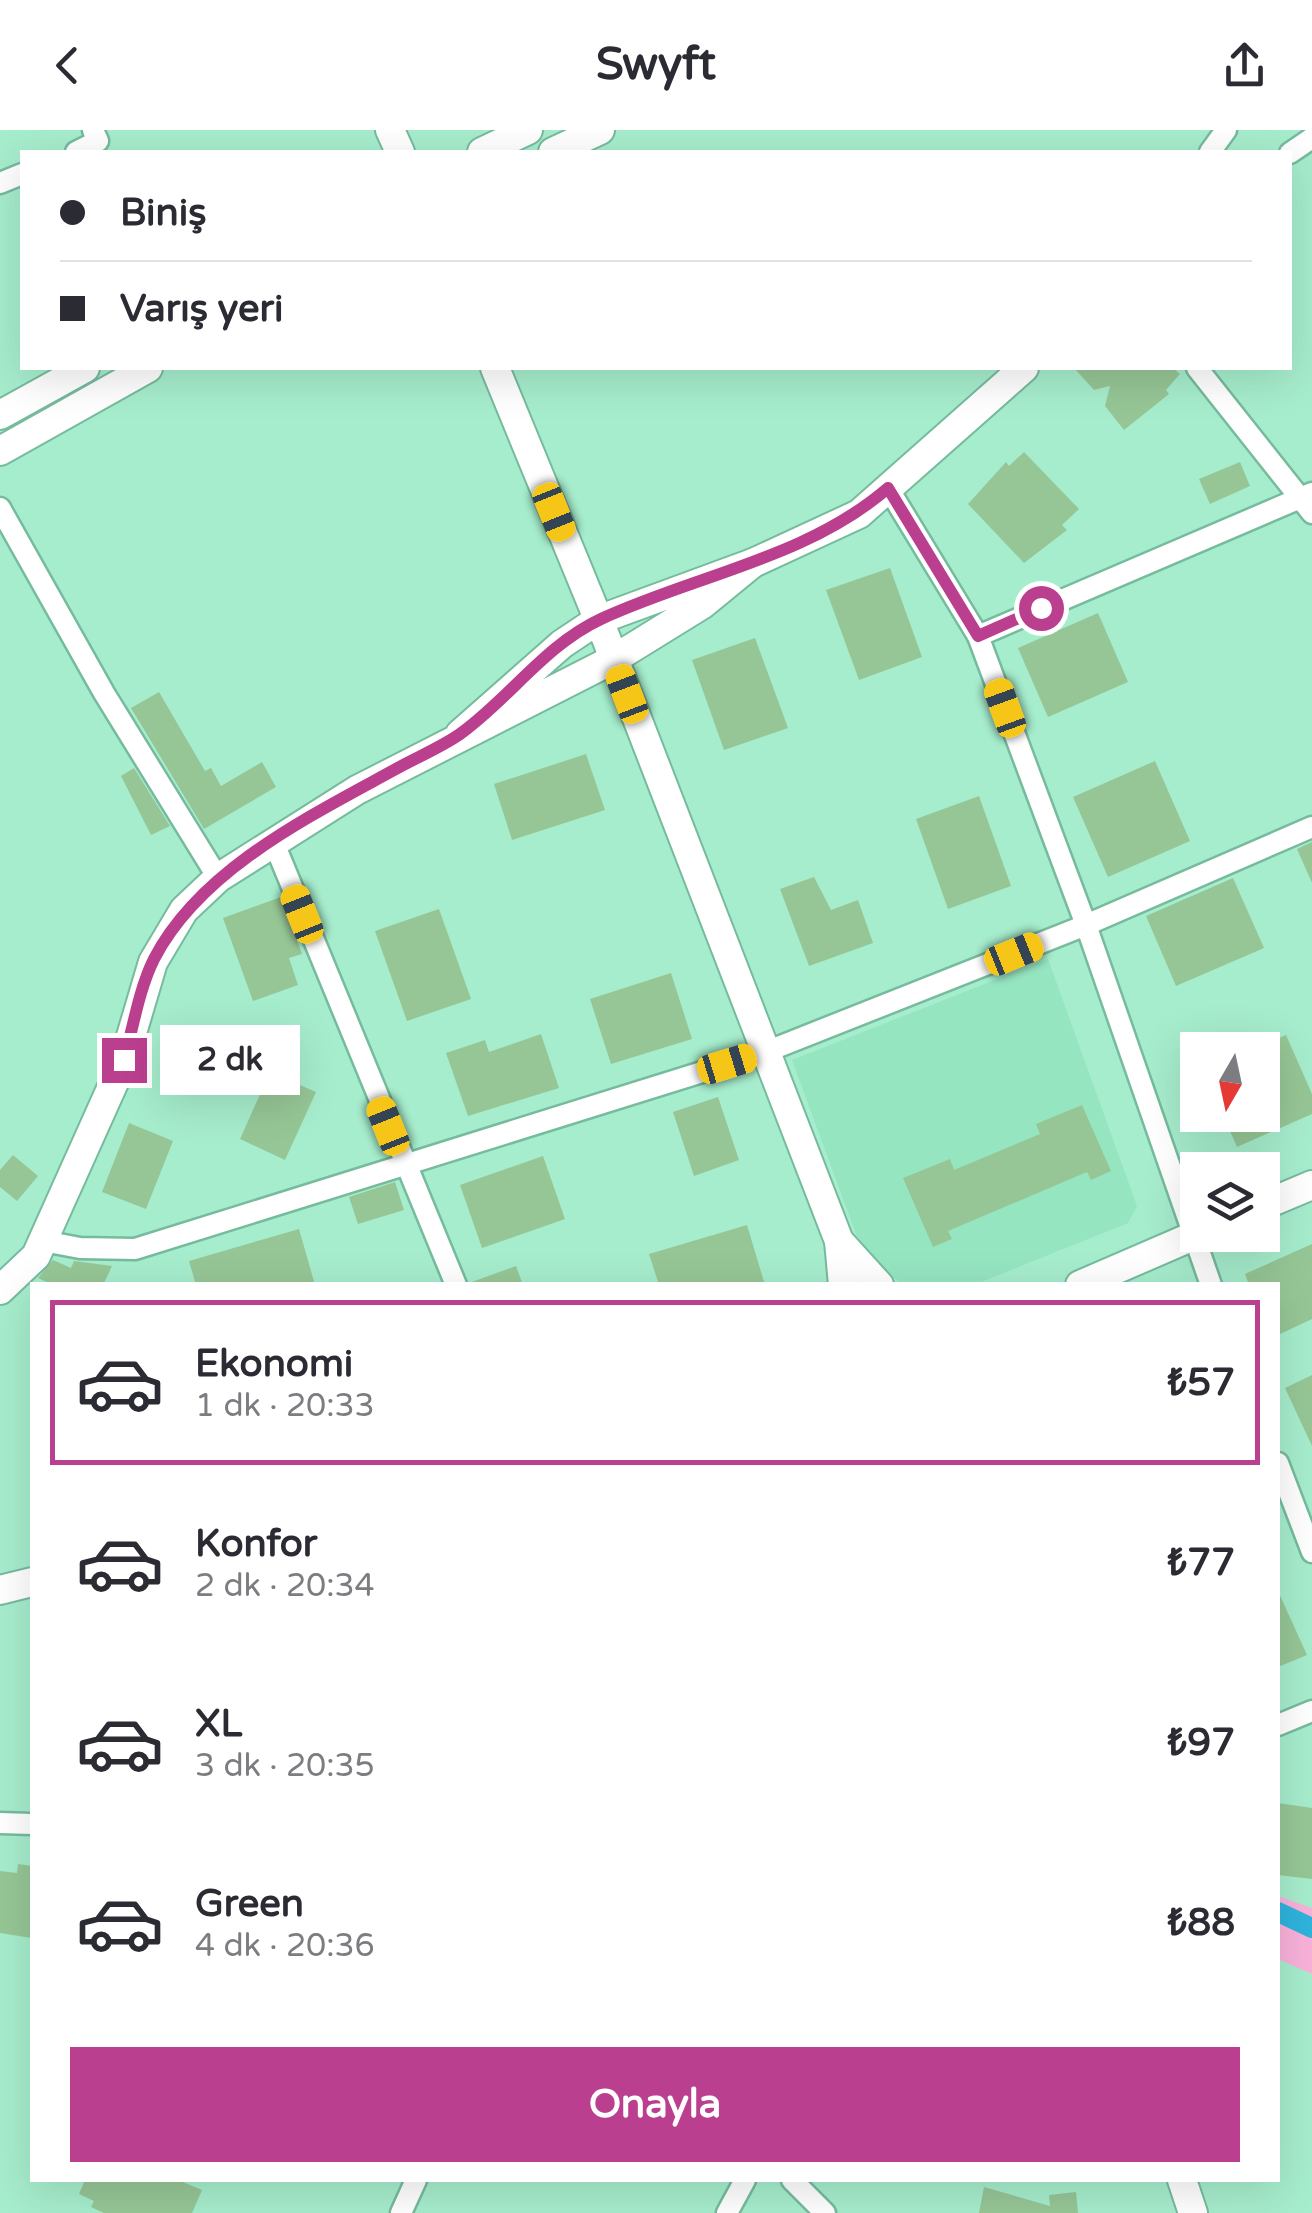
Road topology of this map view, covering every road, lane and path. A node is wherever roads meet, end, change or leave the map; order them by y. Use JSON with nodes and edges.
{"nodes":[{"id":1,"x":528,"y":130,"type":"edge"},
{"id":2,"x":600,"y":130,"type":"edge"},
{"id":3,"x":101,"y":134,"type":"edge"},
{"id":4,"x":79,"y":150,"type":"edge"},
{"id":5,"x":486,"y":150,"type":"edge"},
{"id":6,"x":557,"y":150,"type":"edge"},
{"id":7,"x":81,"y":370,"type":"edge"},
{"id":8,"x":144,"y":370,"type":"edge"},
{"id":9,"x":496,"y":370,"type":"edge"},
{"id":10,"x":1022,"y":370,"type":"edge"},
{"id":11,"x":1199,"y":370,"type":"edge"},
{"id":12,"x":0,"y":415,"type":"edge"},
{"id":13,"x":0,"y":451,"type":"edge"},
{"id":14,"x":888,"y":488,"type":"junction"},
{"id":15,"x":1308,"y":502,"type":"edge"},
{"id":16,"x":0,"y":508,"type":"edge"},
{"id":17,"x":752,"y":563,"type":"junction"},
{"id":18,"x":598,"y":620,"type":"junction"},
{"id":19,"x":978,"y":636,"type":"junction"},
{"id":20,"x":614,"y":659,"type":"junction"},
{"id":21,"x":460,"y":734,"type":"junction"},
{"id":22,"x":1312,"y":827,"type":"edge"},
{"id":23,"x":274,"y":842,"type":"junction"},
{"id":24,"x":218,"y":878,"type":"junction"},
{"id":25,"x":1086,"y":926,"type":"junction"},
{"id":26,"x":763,"y":1053,"type":"junction"},
{"id":27,"x":402,"y":1162,"type":"junction"},
{"id":28,"x":1312,"y":1185,"type":"edge"},
{"id":29,"x":1180,"y":1193,"type":"edge"},
{"id":30,"x":1280,"y":1198,"type":"edge"},
{"id":31,"x":42,"y":1241,"type":"junction"},
{"id":32,"x":839,"y":1241,"type":"junction"},
{"id":33,"x":1180,"y":1242,"type":"edge"},
{"id":34,"x":1200,"y":1252,"type":"edge"},
{"id":35,"x":455,"y":1282,"type":"edge"},
{"id":36,"x":843,"y":1282,"type":"edge"},
{"id":37,"x":876,"y":1282,"type":"edge"},
{"id":38,"x":1087,"y":1282,"type":"edge"},
{"id":39,"x":1210,"y":1282,"type":"edge"},
{"id":40,"x":0,"y":1290,"type":"edge"},
{"id":41,"x":1280,"y":1468,"type":"edge"},
{"id":42,"x":1312,"y":1552,"type":"edge"},
{"id":43,"x":30,"y":1582,"type":"edge"},
{"id":44,"x":0,"y":1590,"type":"edge"},
{"id":45,"x":1312,"y":1711,"type":"edge"},
{"id":46,"x":1280,"y":1725,"type":"edge"},
{"id":47,"x":0,"y":1823,"type":"edge"},
{"id":48,"x":30,"y":1824,"type":"edge"},
{"id":49,"x":415,"y":2182,"type":"edge"},
{"id":50,"x":743,"y":2182,"type":"edge"},
{"id":51,"x":794,"y":2182,"type":"edge"},
{"id":52,"x":1183,"y":2182,"type":"edge"},
{"id":53,"x":401,"y":2213,"type":"edge"},
{"id":54,"x":728,"y":2213,"type":"edge"},
{"id":55,"x":825,"y":2213,"type":"edge"},
{"id":56,"x":1194,"y":2213,"type":"edge"}],
"edges":[{"from":1,"to":5,"type":"street"},
{"from":2,"to":6,"type":"street"},
{"from":3,"to":4,"type":"street"},
{"from":7,"to":12,"type":"street"},
{"from":8,"to":13,"type":"street"},
{"from":9,"to":18,"type":"street"},
{"from":10,"to":14,"type":"street"},
{"from":11,"to":15,"type":"street"},
{"from":14,"to":17,"type":"street"},
{"from":14,"to":19,"type":"street"},
{"from":15,"to":19,"type":"street"},
{"from":16,"to":24,"type":"street"},
{"from":17,"to":18,"type":"street"},
{"from":17,"to":20,"type":"street"},
{"from":18,"to":20,"type":"street"},
{"from":18,"to":21,"type":"street"},
{"from":19,"to":25,"type":"street"},
{"from":20,"to":21,"type":"street"},
{"from":20,"to":26,"type":"street"},
{"from":21,"to":23,"type":"street"},
{"from":22,"to":25,"type":"street"},
{"from":23,"to":24,"type":"street"},
{"from":23,"to":27,"type":"street"},
{"from":24,"to":31,"type":"street"},
{"from":25,"to":26,"type":"street"},
{"from":25,"to":29,"type":"street"},
{"from":26,"to":27,"type":"street"},
{"from":26,"to":32,"type":"street"},
{"from":27,"to":31,"type":"street"},
{"from":27,"to":35,"type":"street"},
{"from":28,"to":30,"type":"street"},
{"from":31,"to":40,"type":"street"},
{"from":32,"to":36,"type":"street"},
{"from":32,"to":37,"type":"street"},
{"from":33,"to":38,"type":"street"},
{"from":34,"to":39,"type":"street"},
{"from":41,"to":42,"type":"street"},
{"from":43,"to":44,"type":"street"},
{"from":45,"to":46,"type":"street"},
{"from":47,"to":48,"type":"street"},
{"from":49,"to":53,"type":"street"},
{"from":50,"to":54,"type":"street"},
{"from":51,"to":55,"type":"street"},
{"from":52,"to":56,"type":"street"}]}
